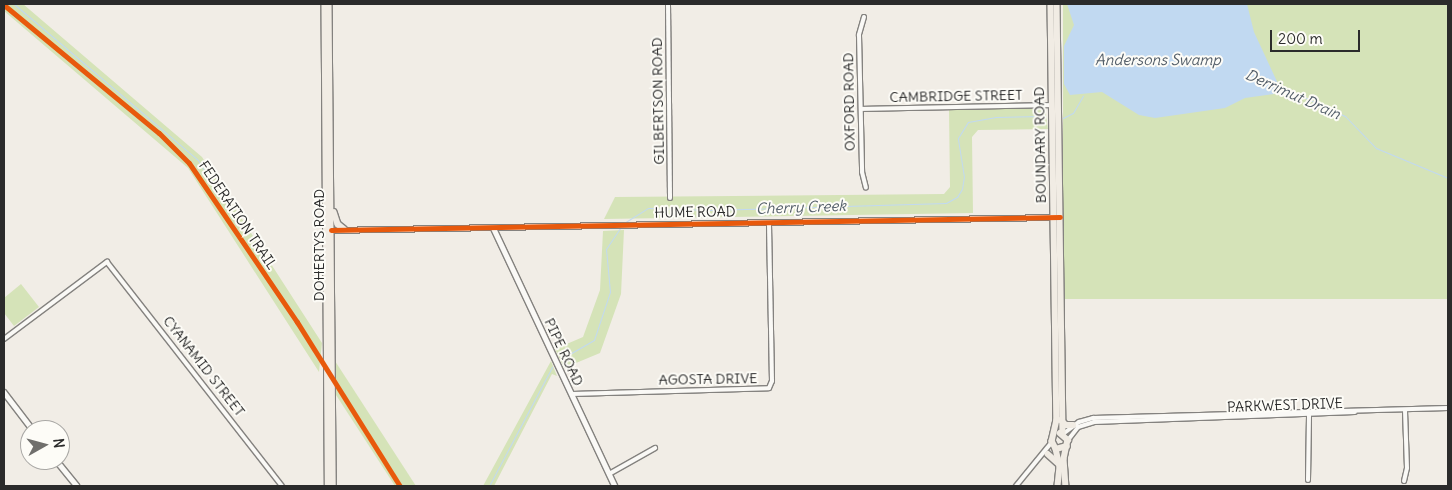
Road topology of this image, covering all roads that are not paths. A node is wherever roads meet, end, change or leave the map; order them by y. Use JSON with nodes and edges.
{"nodes":[{"id":1,"x":324,"y":4,"type":"edge"},
{"id":2,"x":329,"y":4,"type":"edge"},
{"id":3,"x":668,"y":4,"type":"edge"},
{"id":4,"x":1051,"y":4,"type":"edge"},
{"id":5,"x":1058,"y":4,"type":"edge"},
{"id":6,"x":864,"y":16,"type":"dead end"},
{"id":7,"x":327,"y":25,"type":"junction"},
{"id":8,"x":1055,"y":105,"type":"junction"},
{"id":9,"x":861,"y":109,"type":"junction"},
{"id":10,"x":866,"y":188,"type":"dead end"},
{"id":11,"x":331,"y":190,"type":"junction"},
{"id":12,"x":670,"y":198,"type":"dead end"},
{"id":13,"x":1057,"y":217,"type":"junction"},
{"id":14,"x":769,"y":222,"type":"junction"},
{"id":15,"x":493,"y":227,"type":"junction"},
{"id":16,"x":328,"y":230,"type":"junction"},
{"id":17,"x":344,"y":230,"type":"junction"},
{"id":18,"x":4,"y":339,"type":"edge"},
{"id":19,"x":4,"y":392,"type":"edge"},
{"id":20,"x":572,"y":394,"type":"junction"},
{"id":21,"x":1448,"y":408,"type":"edge"},
{"id":22,"x":1405,"y":410,"type":"junction"},
{"id":23,"x":1309,"y":413,"type":"junction"},
{"id":24,"x":1137,"y":419,"type":"junction"},
{"id":25,"x":25,"y":420,"type":"edge"},
{"id":26,"x":1061,"y":420,"type":"junction"},
{"id":27,"x":1073,"y":425,"type":"junction"},
{"id":28,"x":1063,"y":434,"type":"junction"},
{"id":29,"x":1054,"y":435,"type":"junction"},
{"id":30,"x":1052,"y":442,"type":"junction"},
{"id":31,"x":1067,"y":443,"type":"junction"},
{"id":32,"x":655,"y":448,"type":"dead end"},
{"id":33,"x":1056,"y":448,"type":"junction"},
{"id":34,"x":1048,"y":454,"type":"junction"},
{"id":35,"x":1038,"y":459,"type":"junction"},
{"id":36,"x":1060,"y":467,"type":"junction"},
{"id":37,"x":64,"y":470,"type":"edge"},
{"id":38,"x":609,"y":474,"type":"junction"},
{"id":39,"x":1308,"y":480,"type":"dead end"},
{"id":40,"x":1404,"y":481,"type":"dead end"},
{"id":41,"x":77,"y":486,"type":"edge"},
{"id":42,"x":282,"y":486,"type":"edge"},
{"id":43,"x":328,"y":486,"type":"edge"},
{"id":44,"x":333,"y":486,"type":"edge"},
{"id":45,"x":615,"y":486,"type":"edge"},
{"id":46,"x":1016,"y":486,"type":"edge"},
{"id":47,"x":1058,"y":486,"type":"edge"},
{"id":48,"x":1066,"y":486,"type":"edge"}],
"edges":[{"from":1,"to":7,"type":"main road","name":"DOHERTYS ROAD"},
{"from":2,"to":7,"type":"main road","name":"DOHERTYS ROAD"},
{"from":3,"to":12,"type":"street","name":"GILBERTSON ROAD"},
{"from":4,"to":8,"type":"main road","name":"BOUNDARY ROAD"},
{"from":5,"to":8,"type":"main road","name":"BOUNDARY ROAD"},
{"from":6,"to":9,"type":"street","name":"OXFORD ROAD"},
{"from":7,"to":11,"type":"main road","name":"DOHERTYS ROAD"},
{"from":7,"to":16,"type":"main road","name":"DOHERTYS ROAD"},
{"from":8,"to":9,"type":"street","name":"CAMBRIDGE STREET"},
{"from":8,"to":13,"type":"main road","name":"BOUNDARY ROAD"},
{"from":9,"to":10,"type":"street","name":"OXFORD ROAD"},
{"from":11,"to":16,"type":"main road","name":"DOHERTYS ROAD"},
{"from":11,"to":17,"type":"main road"},
{"from":13,"to":14,"type":"street","name":"HUME ROAD"},
{"from":13,"to":26,"type":"main road","name":"BOUNDARY ROAD"},
{"from":13,"to":29,"type":"main road","name":"BOUNDARY ROAD"},
{"from":14,"to":15,"type":"street","name":"HUME ROAD"},
{"from":14,"to":20,"type":"street","name":"AGOSTA DRIVE"},
{"from":15,"to":17,"type":"street","name":"HUME ROAD"},
{"from":15,"to":20,"type":"street","name":"PIPE ROAD"},
{"from":16,"to":17,"type":"street","name":"HUME ROAD"},
{"from":16,"to":43,"type":"main road","name":"DOHERTYS ROAD"},
{"from":16,"to":44,"type":"main road","name":"DOHERTYS ROAD"},
{"from":18,"to":42,"type":"street","name":"CYANAMID STREET"},
{"from":19,"to":25,"type":"street"},
{"from":20,"to":38,"type":"street","name":"PIPE ROAD"},
{"from":21,"to":22,"type":"street","name":"PARKWEST DRIVE"},
{"from":22,"to":23,"type":"street","name":"PARKWEST DRIVE"},
{"from":22,"to":40,"type":"street"},
{"from":23,"to":24,"type":"street","name":"PARKWEST DRIVE"},
{"from":23,"to":39,"type":"street"},
{"from":24,"to":27,"type":"street","name":"PARKWEST DRIVE"},
{"from":24,"to":31,"type":"street","name":"PARKWEST DRIVE"},
{"from":26,"to":27,"type":"main road"},
{"from":26,"to":28,"type":"main road","name":"BOUNDARY ROAD"},
{"from":27,"to":28,"type":"street"},
{"from":28,"to":29,"type":"main road"},
{"from":28,"to":31,"type":"main road"},
{"from":29,"to":30,"type":"main road","name":"BOUNDARY ROAD"},
{"from":30,"to":33,"type":"main road"},
{"from":30,"to":35,"type":"street"},
{"from":31,"to":33,"type":"main road"},
{"from":31,"to":48,"type":"main road"},
{"from":32,"to":38,"type":"street"},
{"from":33,"to":34,"type":"street"},
{"from":33,"to":36,"type":"main road"},
{"from":34,"to":35,"type":"street"},
{"from":34,"to":36,"type":"main road"},
{"from":35,"to":46,"type":"street"},
{"from":36,"to":47,"type":"main road"},
{"from":37,"to":41,"type":"street"},
{"from":38,"to":45,"type":"street","name":"PIPE ROAD"}]}
